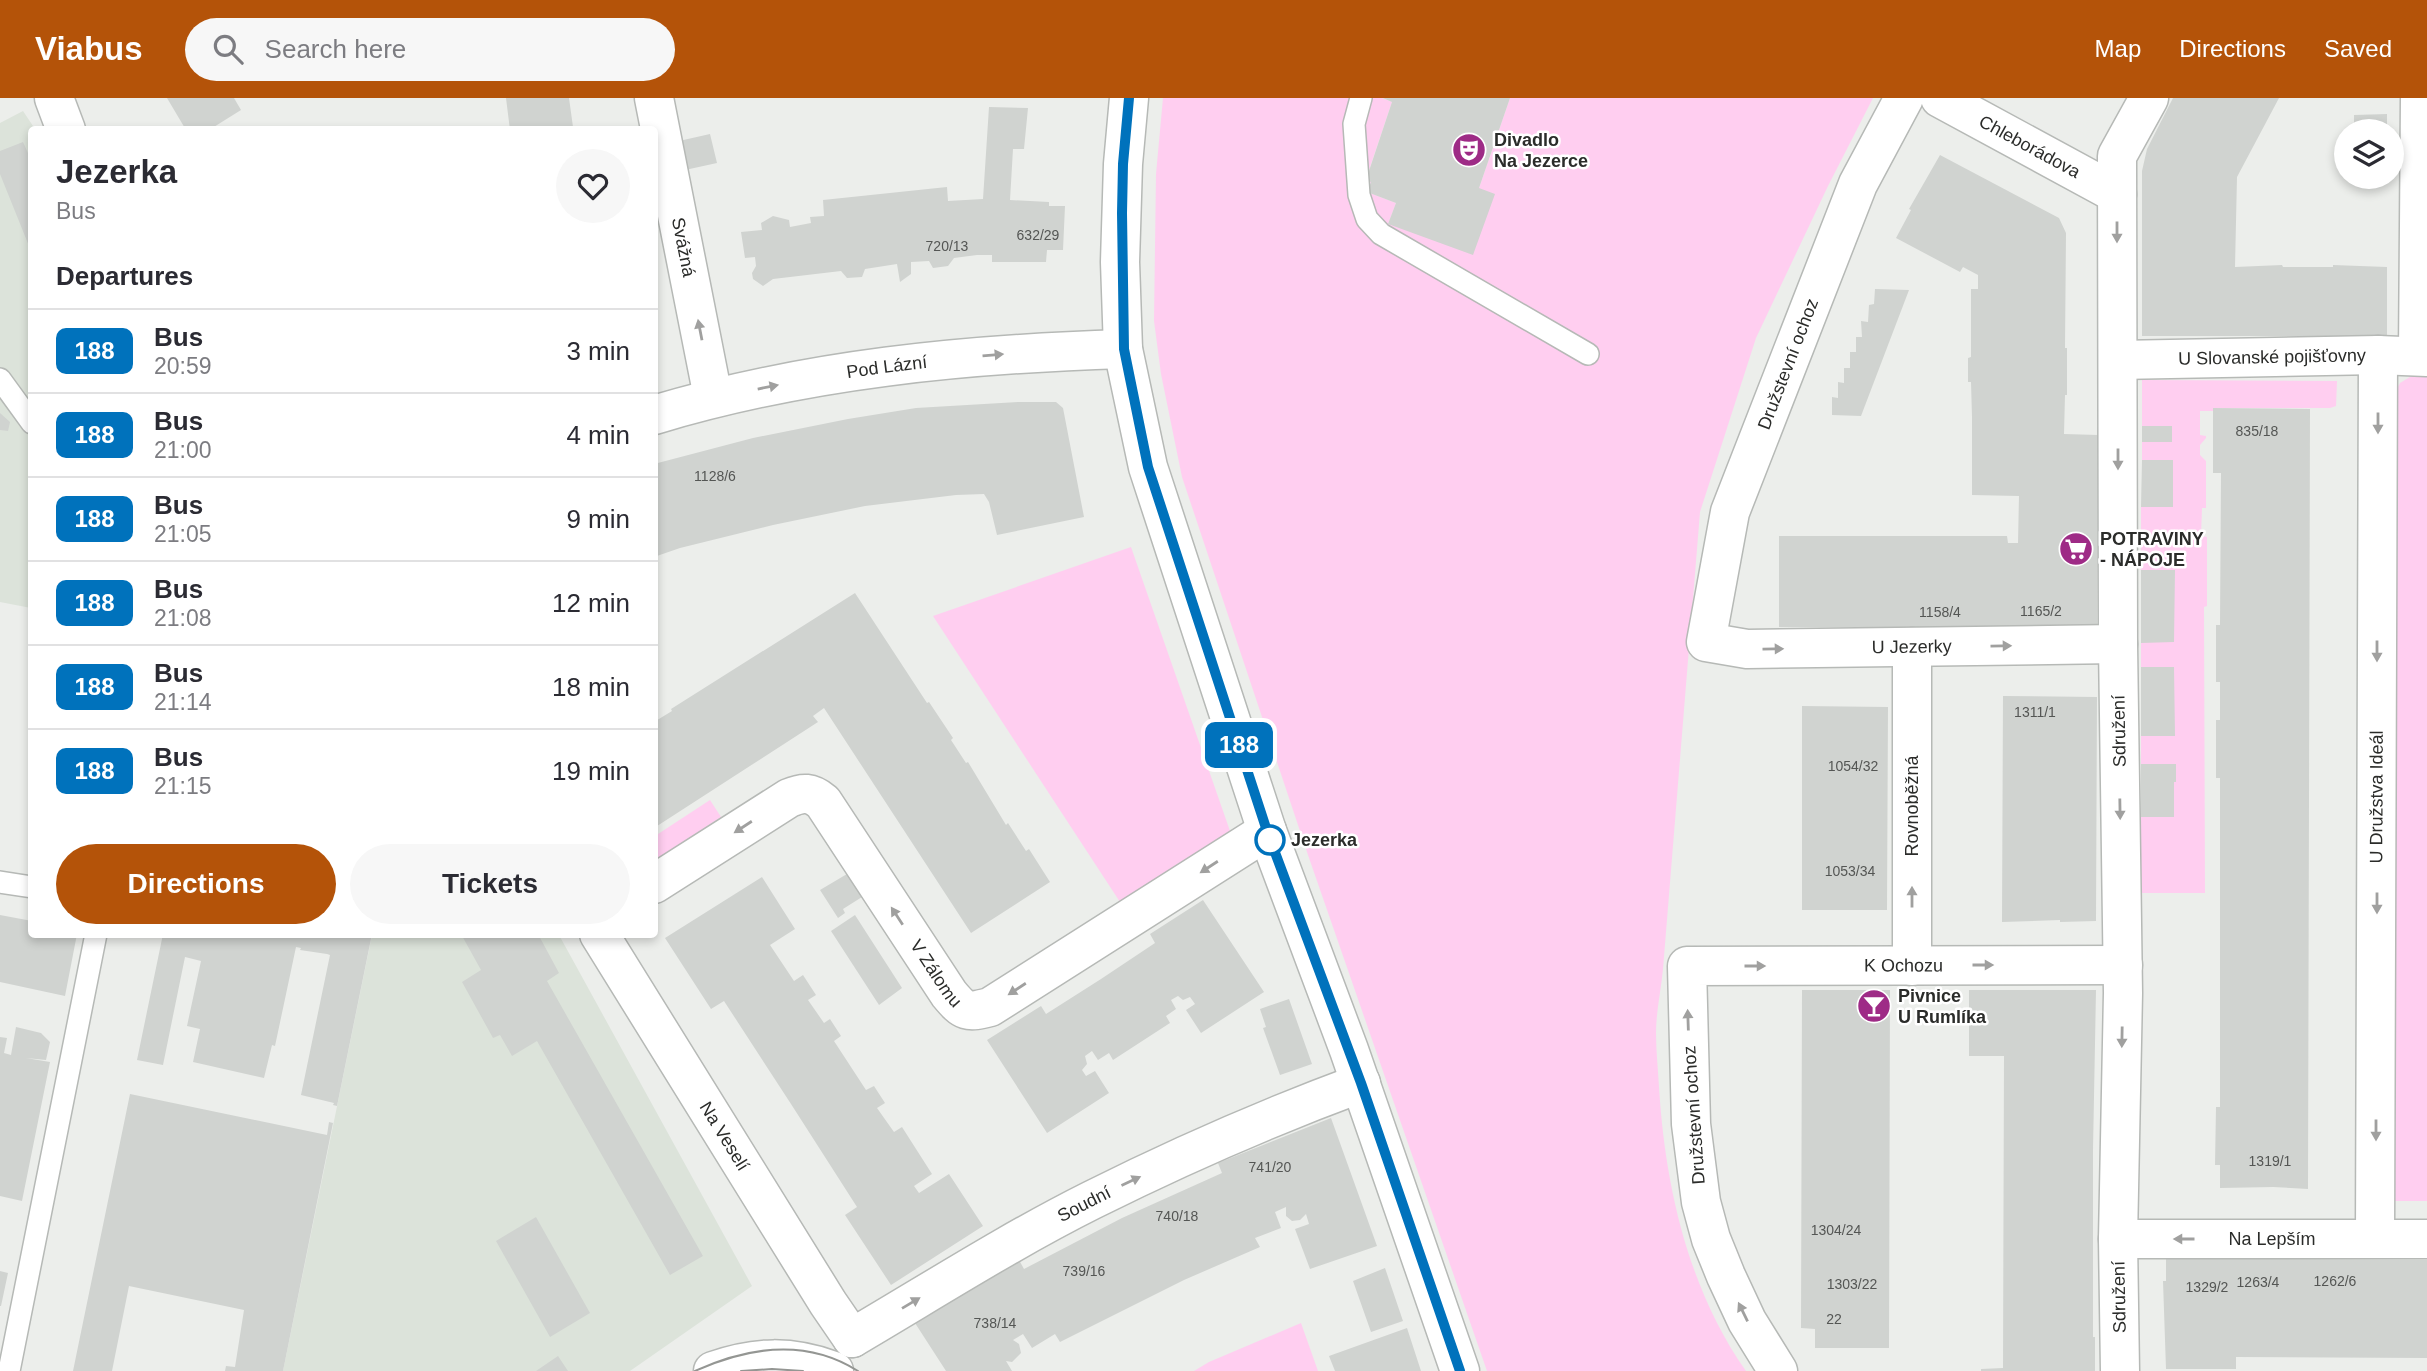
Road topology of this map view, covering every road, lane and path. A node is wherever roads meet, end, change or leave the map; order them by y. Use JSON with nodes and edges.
{"nodes":[{"id":1,"x":54,"y":98,"type":"edge"},
{"id":2,"x":654,"y":98,"type":"edge"},
{"id":3,"x":1129,"y":98,"type":"edge"},
{"id":4,"x":1361,"y":98,"type":"edge"},
{"id":5,"x":1904,"y":98,"type":"edge"},
{"id":6,"x":1940,"y":98,"type":"edge"},
{"id":7,"x":2149,"y":98,"type":"edge"},
{"id":8,"x":2420,"y":98,"type":"edge"},
{"id":9,"x":64,"y":126,"type":"edge"},
{"id":10,"x":2117,"y":194,"type":"junction"},
{"id":11,"x":1124,"y":349,"type":"junction"},
{"id":12,"x":1588,"y":354,"type":"dead end"},
{"id":13,"x":2378,"y":355,"type":"junction"},
{"id":14,"x":2423,"y":356,"type":"edge"},
{"id":15,"x":2118,"y":360,"type":"junction"},
{"id":16,"x":0,"y":379,"type":"edge"},
{"id":17,"x":713,"y":397,"type":"junction"},
{"id":18,"x":658,"y":414,"type":"edge"},
{"id":19,"x":28,"y":418,"type":"edge"},
{"id":20,"x":1706,"y":642,"type":"joint"},
{"id":21,"x":2118,"y":644,"type":"junction"},
{"id":22,"x":1912,"y":647,"type":"junction"},
{"id":23,"x":1267,"y":831,"type":"junction"},
{"id":24,"x":658,"y":881,"type":"edge"},
{"id":25,"x":0,"y":882,"type":"edge"},
{"id":26,"x":28,"y":886,"type":"edge"},
{"id":27,"x":95,"y":938,"type":"edge"},
{"id":28,"x":600,"y":938,"type":"edge"},
{"id":29,"x":1912,"y":965,"type":"junction"},
{"id":30,"x":2123,"y":965,"type":"junction"},
{"id":31,"x":1687,"y":967,"type":"joint"},
{"id":32,"x":1361,"y":1083,"type":"junction"},
{"id":33,"x":2375,"y":1238,"type":"junction"},
{"id":34,"x":2118,"y":1239,"type":"junction"},
{"id":35,"x":2427,"y":1239,"type":"edge"},
{"id":36,"x":848,"y":1354,"type":"edge"},
{"id":37,"x":9,"y":1371,"type":"edge"},
{"id":38,"x":713,"y":1371,"type":"edge"},
{"id":39,"x":834,"y":1371,"type":"edge"},
{"id":40,"x":1460,"y":1371,"type":"edge"},
{"id":41,"x":1778,"y":1371,"type":"edge"},
{"id":42,"x":2120,"y":1371,"type":"edge"}],
"edges":[{"from":1,"to":9,"type":"street"},
{"from":17,"to":2,"type":"street","name":"Svážná","one_way":true},
{"from":3,"to":11,"type":"street"},
{"from":4,"to":12,"type":"lane"},
{"from":5,"to":20,"type":"street","name":"Družstevní ochoz"},
{"from":6,"to":10,"type":"street","name":"Chleborádova"},
{"from":7,"to":10,"type":"street","name":"Sdružení"},
{"from":8,"to":14,"type":"street"},
{"from":10,"to":15,"type":"street","name":"Sdružení","one_way":true},
{"from":17,"to":11,"type":"street","name":"Pod Lázní","one_way":true},
{"from":11,"to":23,"type":"street"},
{"from":13,"to":14,"type":"street","name":"U Slovanské pojišťovny"},
{"from":13,"to":15,"type":"street","name":"U Slovanské pojišťovny"},
{"from":13,"to":33,"type":"street","name":"U Družstva Ideál","one_way":true},
{"from":15,"to":21,"type":"street","name":"Sdružení","one_way":true},
{"from":16,"to":19,"type":"lane"},
{"from":17,"to":18,"type":"street","name":"Pod Lázní"},
{"from":20,"to":22,"type":"street","name":"U Jezerky","one_way":true},
{"from":22,"to":21,"type":"street","name":"U Jezerky","one_way":true},
{"from":21,"to":30,"type":"street","name":"Sdružení","one_way":true},
{"from":29,"to":22,"type":"street","name":"Rovnoběžná","one_way":true},
{"from":23,"to":24,"type":"street","name":"V Zálomu","one_way":true},
{"from":23,"to":32,"type":"street"},
{"from":25,"to":26,"type":"lane"},
{"from":27,"to":37,"type":"lane"},
{"from":28,"to":36,"type":"street","name":"Na Veselí"},
{"from":29,"to":30,"type":"street","name":"K Ochozu","one_way":true},
{"from":31,"to":29,"type":"street","name":"K Ochozu","one_way":true},
{"from":30,"to":34,"type":"street","name":"Sdružení","one_way":true},
{"from":41,"to":31,"type":"street","name":"Družstevní ochoz","one_way":true},
{"from":36,"to":32,"type":"street","name":"Soudní","one_way":true},
{"from":32,"to":40,"type":"street"},
{"from":33,"to":34,"type":"street","name":"Na Lepším","one_way":true},
{"from":33,"to":35,"type":"street","name":"Na Lepším"},
{"from":34,"to":42,"type":"street","name":"Sdružení"},
{"from":38,"to":39,"type":"street"}]}
